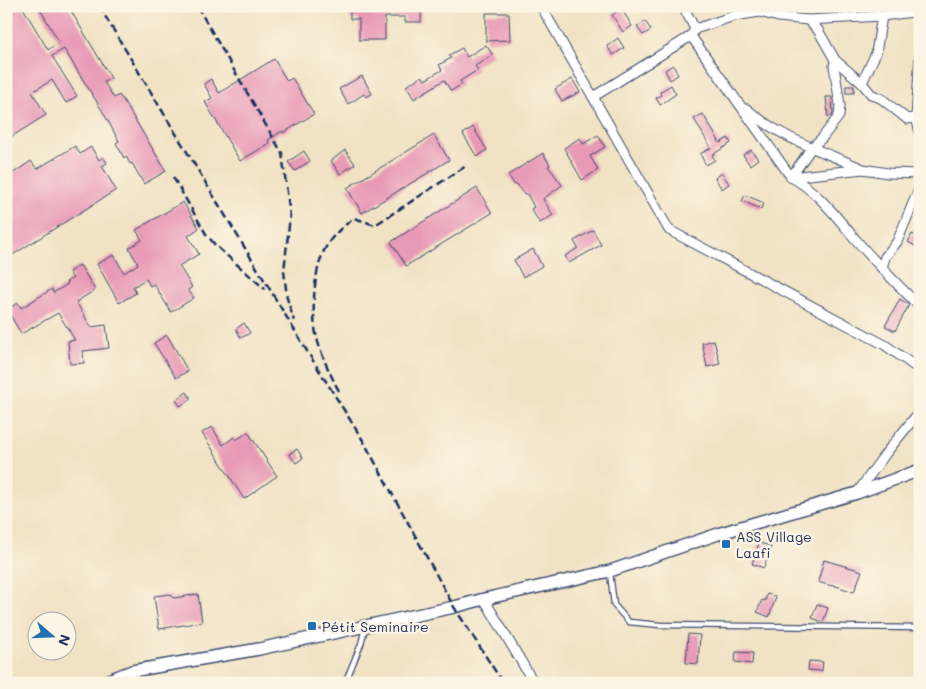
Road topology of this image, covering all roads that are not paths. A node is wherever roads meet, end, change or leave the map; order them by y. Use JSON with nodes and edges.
{"nodes":[{"id":1,"x":541,"y":6,"type":"edge"},
{"id":2,"x":683,"y":6,"type":"edge"},
{"id":3,"x":778,"y":6,"type":"edge"},
{"id":4,"x":920,"y":11,"type":"edge"},
{"id":5,"x":882,"y":16,"type":"junction"},
{"id":6,"x":778,"y":17,"type":"junction"},
{"id":7,"x":808,"y":20,"type":"junction"},
{"id":8,"x":693,"y":32,"type":"junction"},
{"id":9,"x":920,"y":54,"type":"edge"},
{"id":10,"x":835,"y":60,"type":"junction"},
{"id":11,"x":862,"y":83,"type":"junction"},
{"id":12,"x":730,"y":90,"type":"junction"},
{"id":13,"x":593,"y":98,"type":"junction"},
{"id":14,"x":916,"y":118,"type":"junction"},
{"id":15,"x":920,"y":132,"type":"edge"},
{"id":16,"x":812,"y":147,"type":"junction"},
{"id":17,"x":863,"y":169,"type":"junction"},
{"id":18,"x":920,"y":174,"type":"edge"},
{"id":19,"x":791,"y":177,"type":"junction"},
{"id":20,"x":920,"y":186,"type":"edge"},
{"id":21,"x":882,"y":268,"type":"junction"},
{"id":22,"x":920,"y":306,"type":"edge"},
{"id":23,"x":920,"y":370,"type":"edge"},
{"id":24,"x":920,"y":411,"type":"edge"},
{"id":25,"x":920,"y":470,"type":"edge"},
{"id":26,"x":856,"y":493,"type":"junction"},
{"id":27,"x":610,"y":571,"type":"junction"},
{"id":28,"x":484,"y":598,"type":"junction"},
{"id":29,"x":366,"y":625,"type":"junction"},
{"id":30,"x":920,"y":628,"type":"edge"},
{"id":31,"x":101,"y":683,"type":"edge"},
{"id":32,"x":345,"y":683,"type":"edge"},
{"id":33,"x":534,"y":683,"type":"edge"}],
"edges":[{"from":1,"to":13,"type":"street"},
{"from":2,"to":8,"type":"street"},
{"from":3,"to":6,"type":"street"},
{"from":4,"to":5,"type":"street"},
{"from":5,"to":7,"type":"street"},
{"from":5,"to":11,"type":"street"},
{"from":6,"to":7,"type":"street"},
{"from":6,"to":8,"type":"street"},
{"from":7,"to":10,"type":"street"},
{"from":8,"to":12,"type":"street"},
{"from":8,"to":13,"type":"street"},
{"from":9,"to":14,"type":"street"},
{"from":10,"to":11,"type":"street"},
{"from":10,"to":16,"type":"street"},
{"from":11,"to":14,"type":"street"},
{"from":12,"to":16,"type":"street"},
{"from":12,"to":19,"type":"street"},
{"from":13,"to":23,"type":"street"},
{"from":14,"to":15,"type":"street"},
{"from":16,"to":17,"type":"street"},
{"from":16,"to":19,"type":"street"},
{"from":17,"to":18,"type":"street"},
{"from":17,"to":19,"type":"street"},
{"from":19,"to":21,"type":"street"},
{"from":20,"to":21,"type":"street"},
{"from":21,"to":22,"type":"street"},
{"from":24,"to":26,"type":"street"},
{"from":25,"to":26,"type":"street"},
{"from":26,"to":27,"type":"street"},
{"from":27,"to":28,"type":"street"},
{"from":27,"to":30,"type":"lane"},
{"from":28,"to":29,"type":"street"},
{"from":28,"to":33,"type":"street"},
{"from":29,"to":31,"type":"street"},
{"from":29,"to":32,"type":"lane"}]}
